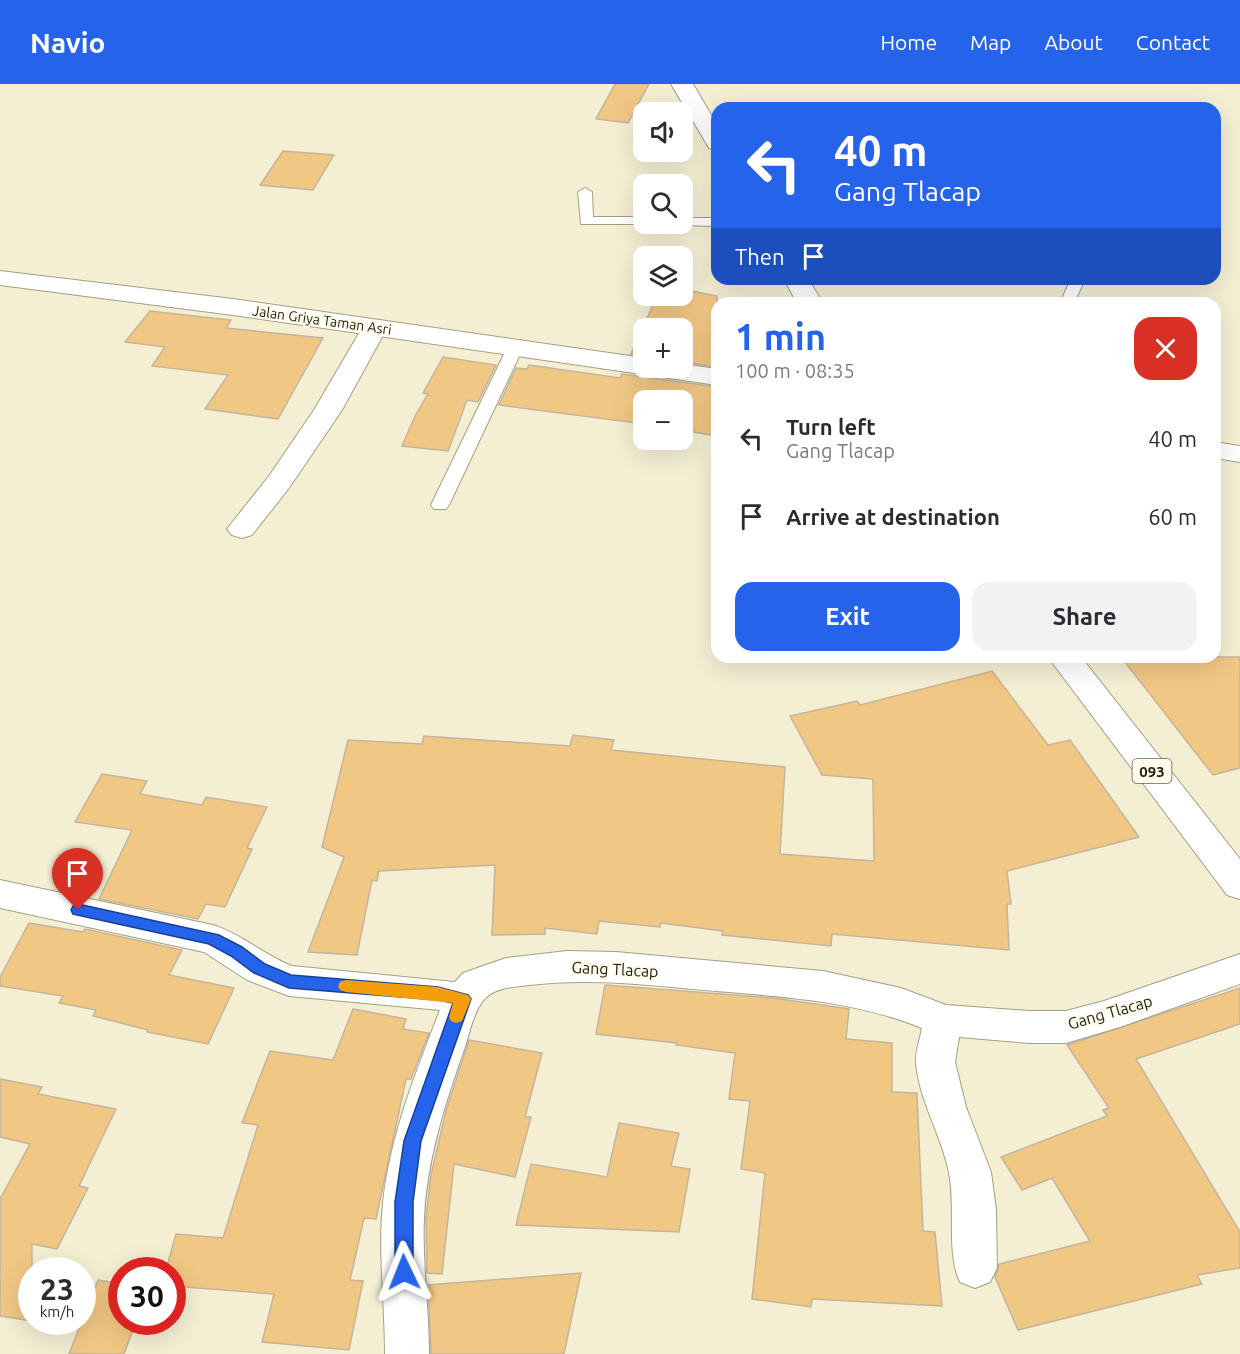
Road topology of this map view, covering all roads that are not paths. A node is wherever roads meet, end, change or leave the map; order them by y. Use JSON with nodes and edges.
{"nodes":[{"id":1,"x":682,"y":84,"type":"edge"},
{"id":2,"x":711,"y":133,"type":"edge"},
{"id":3,"x":585,"y":192,"type":"dead end"},
{"id":4,"x":633,"y":221,"type":"edge"},
{"id":5,"x":693,"y":222,"type":"edge"},
{"id":6,"x":711,"y":222,"type":"edge"},
{"id":7,"x":0,"y":278,"type":"edge"},
{"id":8,"x":375,"y":328,"type":"junction"},
{"id":9,"x":515,"y":348,"type":"junction"},
{"id":10,"x":633,"y":364,"type":"edge"},
{"id":11,"x":693,"y":374,"type":"edge"},
{"id":12,"x":711,"y":376,"type":"edge"},
{"id":13,"x":1221,"y":451,"type":"edge"},
{"id":14,"x":1240,"y":454,"type":"edge"},
{"id":15,"x":440,"y":505,"type":"dead end"},
{"id":16,"x":242,"y":529,"type":"dead end"},
{"id":17,"x":1069,"y":663,"type":"edge"},
{"id":18,"x":1240,"y":885,"type":"edge"},
{"id":19,"x":0,"y":894,"type":"edge"},
{"id":20,"x":1240,"y":969,"type":"edge"},
{"id":21,"x":463,"y":999,"type":"junction"},
{"id":22,"x":943,"y":1020,"type":"junction"},
{"id":23,"x":975,"y":1268,"type":"dead end"},
{"id":24,"x":407,"y":1354,"type":"edge"}],
"edges":[{"from":1,"to":2,"type":"street"},
{"from":3,"to":4,"type":"lane"},
{"from":5,"to":6,"type":"lane"},
{"from":7,"to":8,"type":"street","name":"Jalan Griya Taman Asri"},
{"from":8,"to":9,"type":"street","name":"Jalan Griya Taman Asri"},
{"from":8,"to":16,"type":"street"},
{"from":9,"to":10,"type":"street","name":"Jalan Griya Taman Asri"},
{"from":9,"to":15,"type":"lane"},
{"from":11,"to":12,"type":"street"},
{"from":13,"to":14,"type":"street"},
{"from":17,"to":18,"type":"street","number":"093"},
{"from":19,"to":21,"type":"street"},
{"from":20,"to":22,"type":"street","name":"Gang Tlacap"},
{"from":21,"to":22,"type":"street","name":"Gang Tlacap"},
{"from":21,"to":24,"type":"street"},
{"from":22,"to":23,"type":"street"}]}
